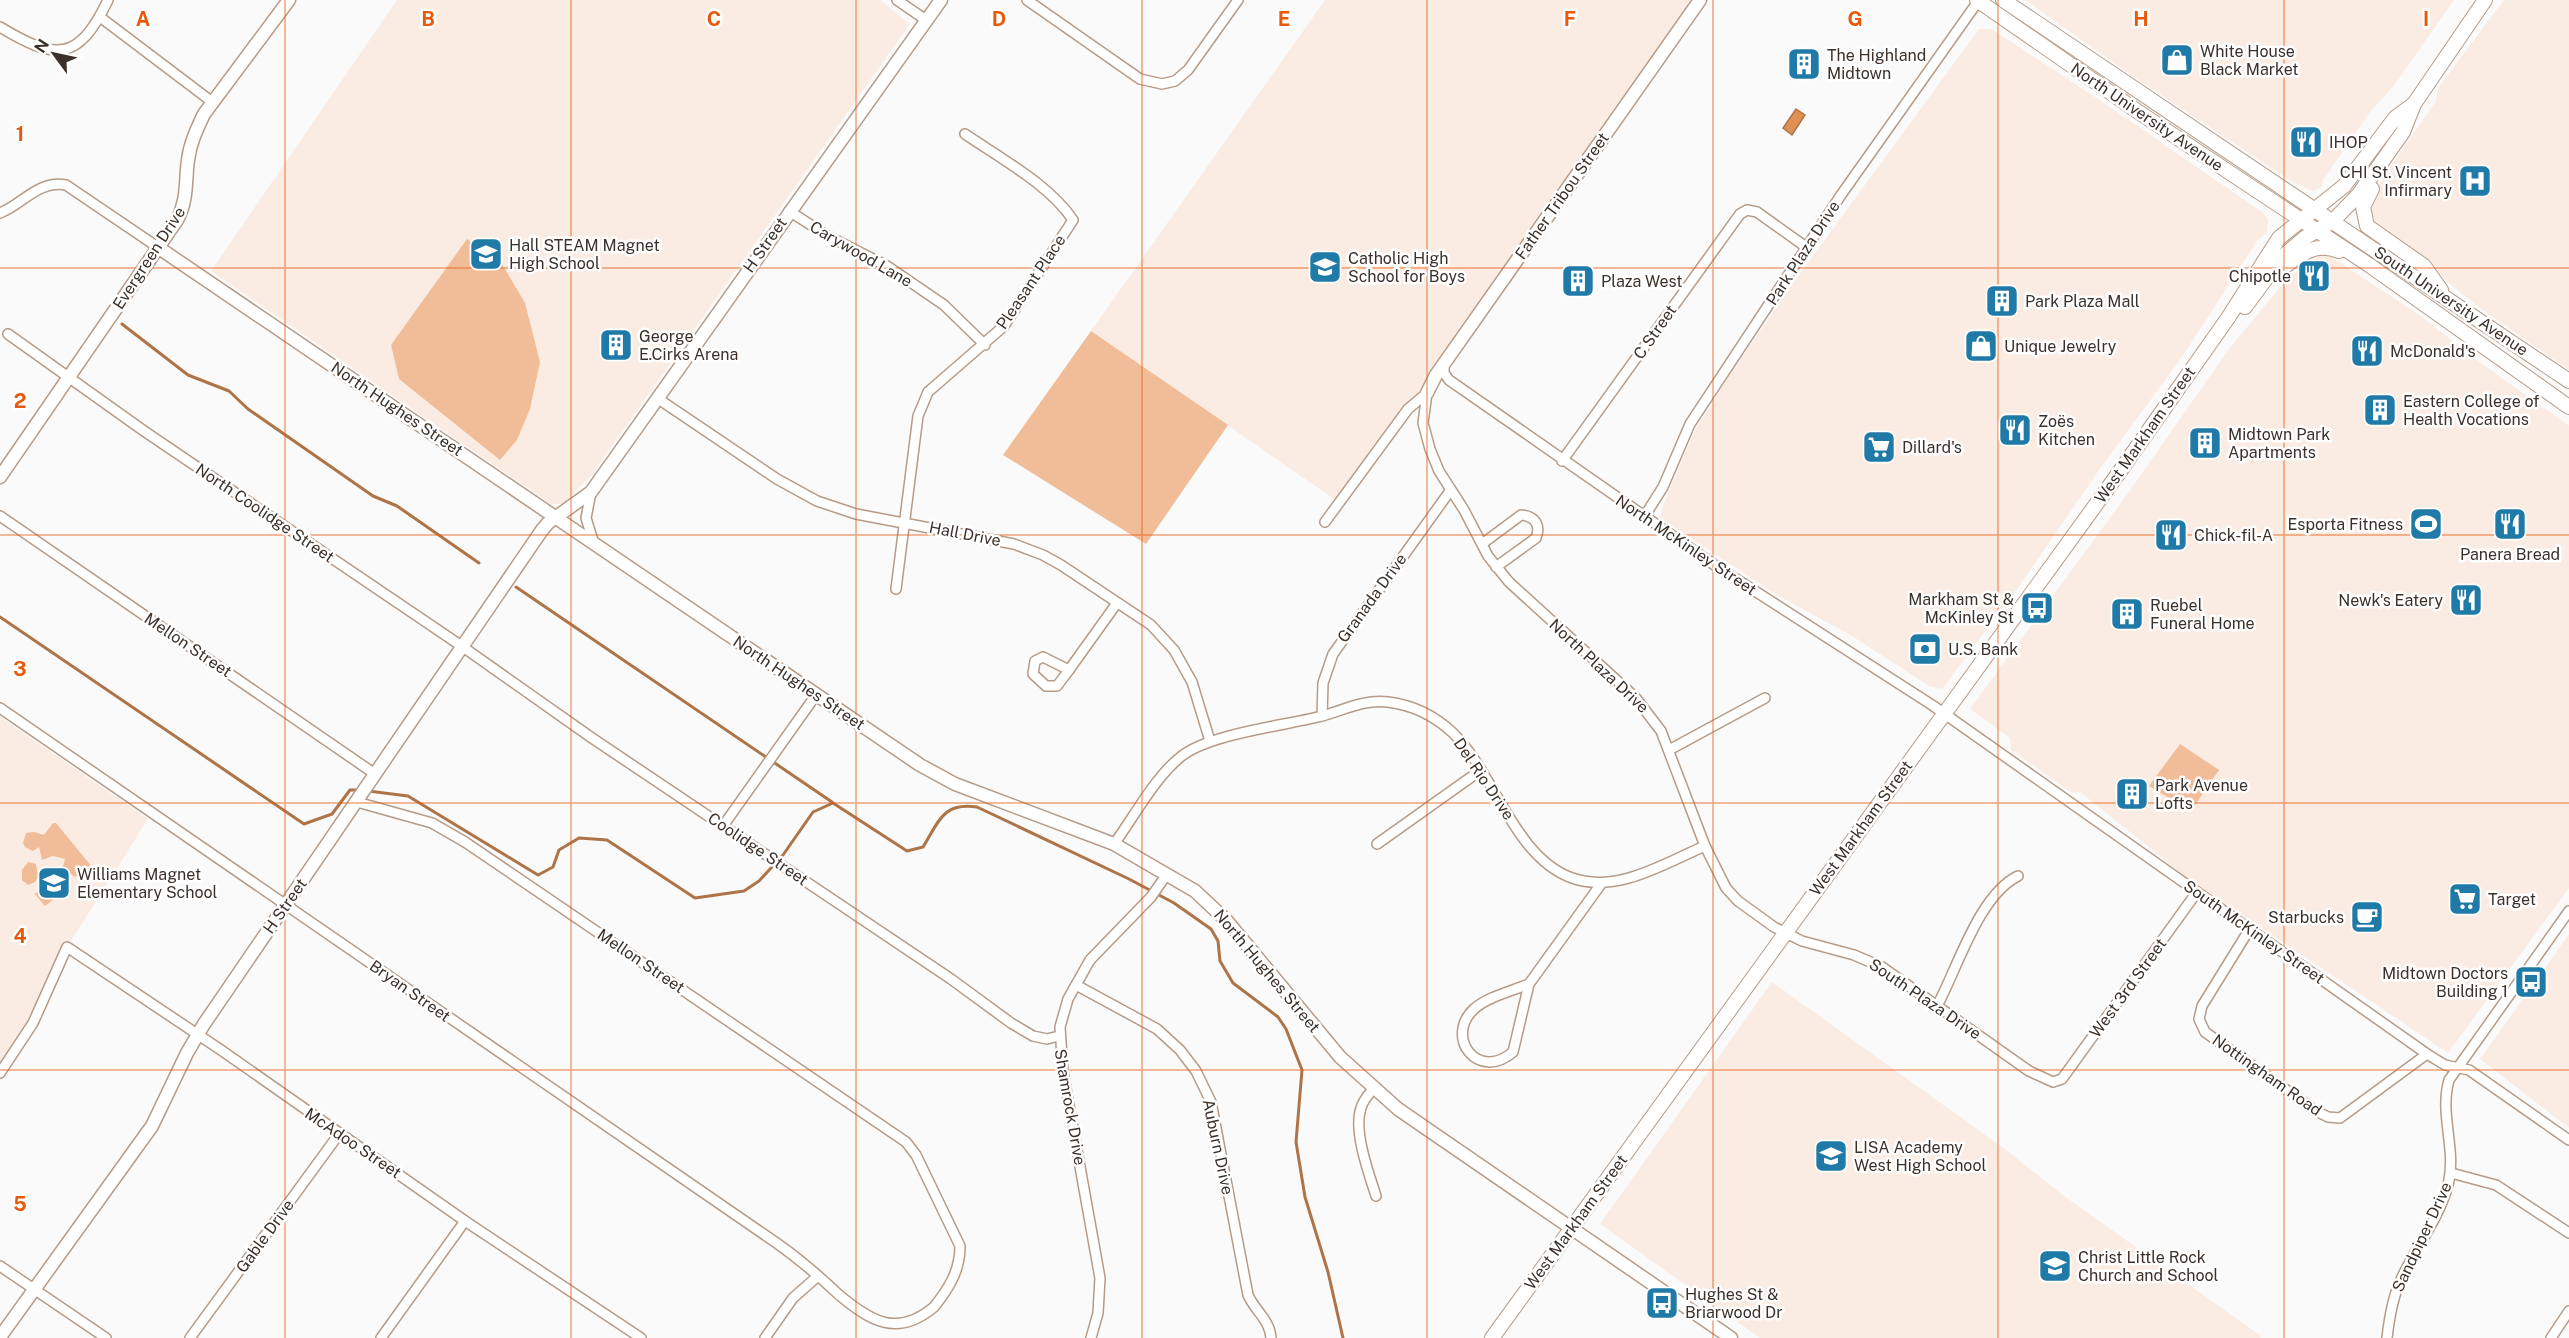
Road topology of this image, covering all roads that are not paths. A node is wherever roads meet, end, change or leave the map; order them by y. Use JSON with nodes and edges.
{"nodes":[{"id":1,"x":108,"y":0,"type":"edge"},
{"id":2,"x":289,"y":0,"type":"edge"},
{"id":3,"x":897,"y":0,"type":"edge"},
{"id":4,"x":941,"y":0,"type":"edge"},
{"id":5,"x":1027,"y":0,"type":"edge"},
{"id":6,"x":1238,"y":0,"type":"edge"},
{"id":7,"x":1700,"y":0,"type":"edge"},
{"id":8,"x":1978,"y":0,"type":"edge"},
{"id":9,"x":2003,"y":0,"type":"edge"},
{"id":10,"x":2485,"y":0,"type":"edge"},
{"id":11,"x":100,"y":17,"type":"junction"},
{"id":12,"x":926,"y":20,"type":"junction"},
{"id":13,"x":0,"y":27,"type":"edge"},
{"id":14,"x":211,"y":101,"type":"junction"},
{"id":15,"x":2414,"y":104,"type":"junction"},
{"id":16,"x":2403,"y":132,"type":"junction"},
{"id":17,"x":965,"y":134,"type":"dead end"},
{"id":18,"x":2315,"y":210,"type":"junction"},
{"id":19,"x":789,"y":211,"type":"junction"},
{"id":20,"x":0,"y":213,"type":"edge"},
{"id":21,"x":2301,"y":221,"type":"junction"},
{"id":22,"x":2333,"y":221,"type":"junction"},
{"id":23,"x":2317,"y":232,"type":"junction"},
{"id":24,"x":1806,"y":247,"type":"junction"},
{"id":25,"x":159,"y":248,"type":"junction"},
{"id":26,"x":2361,"y":259,"type":"junction"},
{"id":27,"x":2264,"y":282,"type":"junction"},
{"id":28,"x":2445,"y":297,"type":"junction"},
{"id":29,"x":2228,"y":318,"type":"junction"},
{"id":30,"x":8,"y":334,"type":"dead end"},
{"id":31,"x":985,"y":345,"type":"junction"},
{"id":32,"x":1444,"y":364,"type":"junction"},
{"id":33,"x":68,"y":378,"type":"junction"},
{"id":34,"x":2569,"y":381,"type":"edge"},
{"id":35,"x":1427,"y":393,"type":"junction"},
{"id":36,"x":657,"y":398,"type":"junction"},
{"id":37,"x":2569,"y":406,"type":"edge"},
{"id":38,"x":1562,"y":461,"type":"junction"},
{"id":39,"x":0,"y":477,"type":"edge"},
{"id":40,"x":1450,"y":491,"type":"junction"},
{"id":41,"x":591,"y":492,"type":"junction"},
{"id":42,"x":0,"y":516,"type":"edge"},
{"id":43,"x":1644,"y":517,"type":"junction"},
{"id":44,"x":555,"y":518,"type":"junction"},
{"id":45,"x":1325,"y":522,"type":"dead end"},
{"id":46,"x":903,"y":523,"type":"junction"},
{"id":47,"x":594,"y":544,"type":"junction"},
{"id":48,"x":1482,"y":544,"type":"junction"},
{"id":49,"x":1496,"y":567,"type":"junction"},
{"id":50,"x":896,"y":589,"type":"dead end"},
{"id":51,"x":1117,"y":603,"type":"junction"},
{"id":52,"x":463,"y":647,"type":"junction"},
{"id":53,"x":1069,"y":670,"type":"dead end"},
{"id":54,"x":816,"y":695,"type":"junction"},
{"id":55,"x":1765,"y":698,"type":"dead end"},
{"id":56,"x":0,"y":708,"type":"edge"},
{"id":57,"x":1943,"y":713,"type":"junction"},
{"id":58,"x":1322,"y":716,"type":"junction"},
{"id":59,"x":1210,"y":741,"type":"junction"},
{"id":60,"x":1669,"y":750,"type":"junction"},
{"id":61,"x":1480,"y":770,"type":"junction"},
{"id":62,"x":373,"y":777,"type":"junction"},
{"id":63,"x":359,"y":800,"type":"junction"},
{"id":64,"x":723,"y":826,"type":"junction"},
{"id":65,"x":1113,"y":844,"type":"junction"},
{"id":66,"x":1377,"y":844,"type":"dead end"},
{"id":67,"x":1705,"y":846,"type":"junction"},
{"id":68,"x":1167,"y":874,"type":"junction"},
{"id":69,"x":2018,"y":876,"type":"dead end"},
{"id":70,"x":1601,"y":884,"type":"junction"},
{"id":71,"x":2197,"y":892,"type":"junction"},
{"id":72,"x":285,"y":906,"type":"junction"},
{"id":73,"x":2569,"y":911,"type":"edge"},
{"id":74,"x":2250,"y":930,"type":"junction"},
{"id":75,"x":1785,"y":933,"type":"junction"},
{"id":76,"x":1076,"y":984,"type":"junction"},
{"id":77,"x":1529,"y":984,"type":"junction"},
{"id":78,"x":1937,"y":1006,"type":"junction"},
{"id":79,"x":198,"y":1035,"type":"junction"},
{"id":80,"x":1059,"y":1036,"type":"junction"},
{"id":81,"x":2427,"y":1054,"type":"junction"},
{"id":82,"x":2457,"y":1067,"type":"junction"},
{"id":83,"x":0,"y":1072,"type":"edge"},
{"id":84,"x":2057,"y":1082,"type":"joint"},
{"id":85,"x":1374,"y":1088,"type":"junction"},
{"id":86,"x":339,"y":1134,"type":"junction"},
{"id":87,"x":2569,"y":1140,"type":"edge"},
{"id":88,"x":912,"y":1148,"type":"joint"},
{"id":89,"x":2451,"y":1173,"type":"junction"},
{"id":90,"x":1376,"y":1196,"type":"dead end"},
{"id":91,"x":465,"y":1221,"type":"junction"},
{"id":92,"x":1572,"y":1228,"type":"junction"},
{"id":93,"x":2569,"y":1233,"type":"edge"},
{"id":94,"x":0,"y":1266,"type":"edge"},
{"id":95,"x":818,"y":1276,"type":"junction"},
{"id":96,"x":34,"y":1289,"type":"junction"},
{"id":97,"x":2569,"y":1311,"type":"edge"},
{"id":98,"x":1271,"y":1334,"type":"edge"},
{"id":99,"x":1722,"y":1336,"type":"edge"},
{"id":100,"x":0,"y":1337,"type":"edge"},
{"id":101,"x":106,"y":1338,"type":"edge"},
{"id":102,"x":190,"y":1338,"type":"edge"},
{"id":103,"x":381,"y":1338,"type":"edge"},
{"id":104,"x":640,"y":1338,"type":"edge"},
{"id":105,"x":765,"y":1338,"type":"edge"},
{"id":106,"x":1090,"y":1338,"type":"edge"},
{"id":107,"x":1492,"y":1338,"type":"edge"},
{"id":108,"x":2387,"y":1338,"type":"edge"},
{"id":109,"x":2551,"y":1338,"type":"edge"}],
"edges":[{"from":1,"to":11,"type":"street"},
{"from":2,"to":14,"type":"street","name":"Evergreen Drive"},
{"from":3,"to":12,"type":"street"},
{"from":4,"to":12,"type":"street","name":"H Street"},
{"from":5,"to":6,"type":"street"},
{"from":7,"to":32,"type":"street","name":"Father Tribou Street"},
{"from":8,"to":21,"type":"main road","name":"North University Avenue"},
{"from":8,"to":24,"type":"street","name":"Park Plaza Drive"},
{"from":9,"to":18,"type":"main road","name":"North University Avenue"},
{"from":10,"to":15,"type":"main road","name":"West Markham Street"},
{"from":11,"to":13,"type":"street"},
{"from":11,"to":14,"type":"street"},
{"from":12,"to":19,"type":"street","name":"H Street"},
{"from":14,"to":25,"type":"street","name":"Evergreen Drive"},
{"from":15,"to":16,"type":"main road","name":"West Markham Street"},
{"from":15,"to":18,"type":"main road","name":"West Markham Street"},
{"from":16,"to":22,"type":"main road","name":"West Markham Street"},
{"from":16,"to":28,"type":"main road"},
{"from":17,"to":31,"type":"street","name":"Pleasant Place"},
{"from":18,"to":21,"type":"main road","name":"West Markham Street"},
{"from":18,"to":22,"type":"main road","name":"North University Avenue"},
{"from":19,"to":31,"type":"street","name":"Carywood Lane"},
{"from":19,"to":36,"type":"street","name":"H Street"},
{"from":20,"to":25,"type":"street","name":"North Hughes Street"},
{"from":21,"to":23,"type":"main road","name":"North University Avenue"},
{"from":21,"to":29,"type":"main road","name":"West Markham Street"},
{"from":22,"to":23,"type":"main road","name":"West Markham Street"},
{"from":22,"to":28,"type":"main road","name":"South University Avenue"},
{"from":23,"to":26,"type":"main road","name":"South University Avenue"},
{"from":23,"to":27,"type":"main road","name":"West Markham Street"},
{"from":24,"to":38,"type":"street","name":"C Street"},
{"from":24,"to":43,"type":"street","name":"Park Plaza Drive"},
{"from":25,"to":33,"type":"street","name":"Evergreen Drive"},
{"from":25,"to":44,"type":"street","name":"North Hughes Street"},
{"from":26,"to":27,"type":"main road"},
{"from":26,"to":37,"type":"main road","name":"South University Avenue"},
{"from":27,"to":29,"type":"main road","name":"West Markham Street"},
{"from":28,"to":34,"type":"main road","name":"South University Avenue"},
{"from":29,"to":57,"type":"main road","name":"West Markham Street"},
{"from":30,"to":33,"type":"street","name":"North Coolidge Street"},
{"from":31,"to":46,"type":"street","name":"Pleasant Place"},
{"from":32,"to":35,"type":"street","name":"Father Tribou Street"},
{"from":32,"to":38,"type":"street","name":"North McKinley Street"},
{"from":33,"to":39,"type":"street","name":"Evergreen Drive"},
{"from":33,"to":52,"type":"street","name":"North Coolidge Street"},
{"from":35,"to":40,"type":"street","name":"North Plaza Drive"},
{"from":35,"to":45,"type":"street"},
{"from":36,"to":41,"type":"street","name":"H Street"},
{"from":36,"to":46,"type":"street","name":"Hall Drive"},
{"from":38,"to":43,"type":"street","name":"North McKinley Street"},
{"from":40,"to":48,"type":"street","name":"North Plaza Drive"},
{"from":40,"to":58,"type":"street","name":"Granada Drive"},
{"from":41,"to":44,"type":"street","name":"H Street"},
{"from":41,"to":47,"type":"street","name":"H Street"},
{"from":42,"to":62,"type":"street","name":"Mellon Street"},
{"from":43,"to":57,"type":"street","name":"North McKinley Street"},
{"from":44,"to":47,"type":"street","name":"North Hughes Street"},
{"from":44,"to":52,"type":"street","name":"H Street"},
{"from":46,"to":50,"type":"street","name":"Pleasant Place"},
{"from":46,"to":51,"type":"street","name":"Hall Drive"},
{"from":47,"to":54,"type":"street","name":"North Hughes Street"},
{"from":48,"to":49,"type":"street","name":"North Plaza Drive"},
{"from":48,"to":49,"type":"street"},
{"from":49,"to":60,"type":"street","name":"North Plaza Drive"},
{"from":51,"to":53,"type":"street"},
{"from":51,"to":59,"type":"street","name":"Hall Drive"},
{"from":52,"to":62,"type":"street","name":"H Street"},
{"from":52,"to":64,"type":"street","name":"Coolidge Street"},
{"from":54,"to":64,"type":"street"},
{"from":54,"to":65,"type":"street","name":"North Hughes Street"},
{"from":55,"to":60,"type":"street"},
{"from":56,"to":72,"type":"street","name":"Bryan Street"},
{"from":57,"to":71,"type":"street","name":"South McKinley Street"},
{"from":57,"to":75,"type":"main road","name":"West Markham Street"},
{"from":58,"to":59,"type":"street","name":"Del Rio Drive"},
{"from":58,"to":61,"type":"street","name":"Del Rio Drive"},
{"from":59,"to":65,"type":"street","name":"Del Rio Drive"},
{"from":60,"to":67,"type":"street","name":"North Plaza Drive"},
{"from":61,"to":66,"type":"street"},
{"from":61,"to":70,"type":"street","name":"Del Rio Drive"},
{"from":62,"to":63,"type":"street","name":"H Street"},
{"from":63,"to":72,"type":"street","name":"H Street"},
{"from":63,"to":88,"type":"street","name":"Mellon Street"},
{"from":64,"to":80,"type":"street","name":"Coolidge Street"},
{"from":65,"to":68,"type":"street","name":"North Hughes Street"},
{"from":67,"to":70,"type":"street","name":"Del Rio Drive"},
{"from":67,"to":75,"type":"street","name":"North Plaza Drive"},
{"from":68,"to":76,"type":"street","name":"Shamrock Drive"},
{"from":68,"to":85,"type":"street","name":"North Hughes Street"},
{"from":69,"to":78,"type":"street"},
{"from":70,"to":77,"type":"street"},
{"from":71,"to":74,"type":"street","name":"South McKinley Street"},
{"from":71,"to":84,"type":"street","name":"West 3rd Street"},
{"from":72,"to":79,"type":"street","name":"H Street"},
{"from":72,"to":95,"type":"street","name":"Bryan Street"},
{"from":73,"to":82,"type":"street","name":"Sandpiper Drive"},
{"from":74,"to":81,"type":"street","name":"South McKinley Street"},
{"from":74,"to":81,"type":"street","name":"Nottingham Road"},
{"from":75,"to":78,"type":"street","name":"South Plaza Drive"},
{"from":75,"to":92,"type":"main road","name":"West Markham Street"},
{"from":76,"to":80,"type":"street","name":"Shamrock Drive"},
{"from":76,"to":98,"type":"street","name":"Auburn Drive"},
{"from":77,"to":77,"type":"street"},
{"from":78,"to":84,"type":"street","name":"South Plaza Drive"},
{"from":79,"to":83,"type":"street","name":"McAdoo Street"},
{"from":79,"to":86,"type":"street","name":"McAdoo Street"},
{"from":79,"to":96,"type":"street","name":"H Street"},
{"from":80,"to":106,"type":"street","name":"Shamrock Drive"},
{"from":81,"to":82,"type":"street","name":"South McKinley Street"},
{"from":82,"to":87,"type":"street","name":"South McKinley Street"},
{"from":82,"to":89,"type":"street","name":"Sandpiper Drive"},
{"from":85,"to":90,"type":"street"},
{"from":85,"to":92,"type":"street","name":"North Hughes Street"},
{"from":86,"to":91,"type":"street","name":"McAdoo Street"},
{"from":86,"to":102,"type":"street","name":"Gable Drive"},
{"from":88,"to":95,"type":"street","name":"Bryan Street"},
{"from":89,"to":93,"type":"street"},
{"from":89,"to":108,"type":"street","name":"Sandpiper Drive"},
{"from":91,"to":103,"type":"street"},
{"from":91,"to":104,"type":"street","name":"McAdoo Street"},
{"from":92,"to":99,"type":"street","name":"North Hughes Street"},
{"from":92,"to":107,"type":"main road","name":"West Markham Street"},
{"from":94,"to":96,"type":"street"},
{"from":95,"to":105,"type":"street"},
{"from":96,"to":100,"type":"street","name":"H Street"},
{"from":96,"to":101,"type":"street"},
{"from":97,"to":109,"type":"street"}]}
